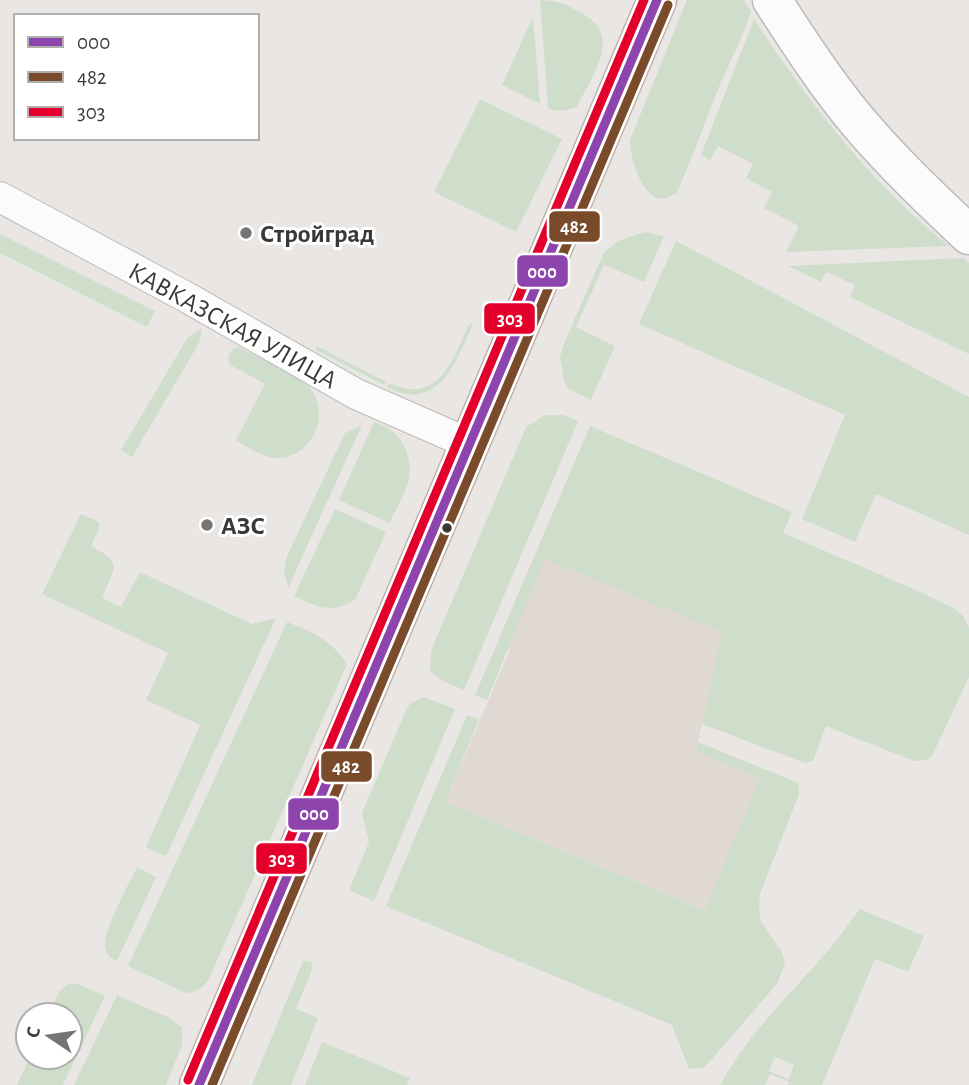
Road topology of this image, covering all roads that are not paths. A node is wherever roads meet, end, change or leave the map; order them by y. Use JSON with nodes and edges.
{"nodes":[{"id":1,"x":657,"y":0,"type":"edge"},
{"id":2,"x":772,"y":0,"type":"edge"},
{"id":3,"x":0,"y":197,"type":"edge"},
{"id":4,"x":969,"y":235,"type":"edge"},
{"id":5,"x":470,"y":444,"type":"junction"},
{"id":6,"x":199,"y":1085,"type":"edge"}],
"edges":[{"from":1,"to":5,"type":"main road"},
{"from":2,"to":4,"type":"street"},
{"from":3,"to":5,"type":"street","name":"КАВКАЗСКАЯ УЛИЦА"},
{"from":5,"to":6,"type":"main road"}]}
